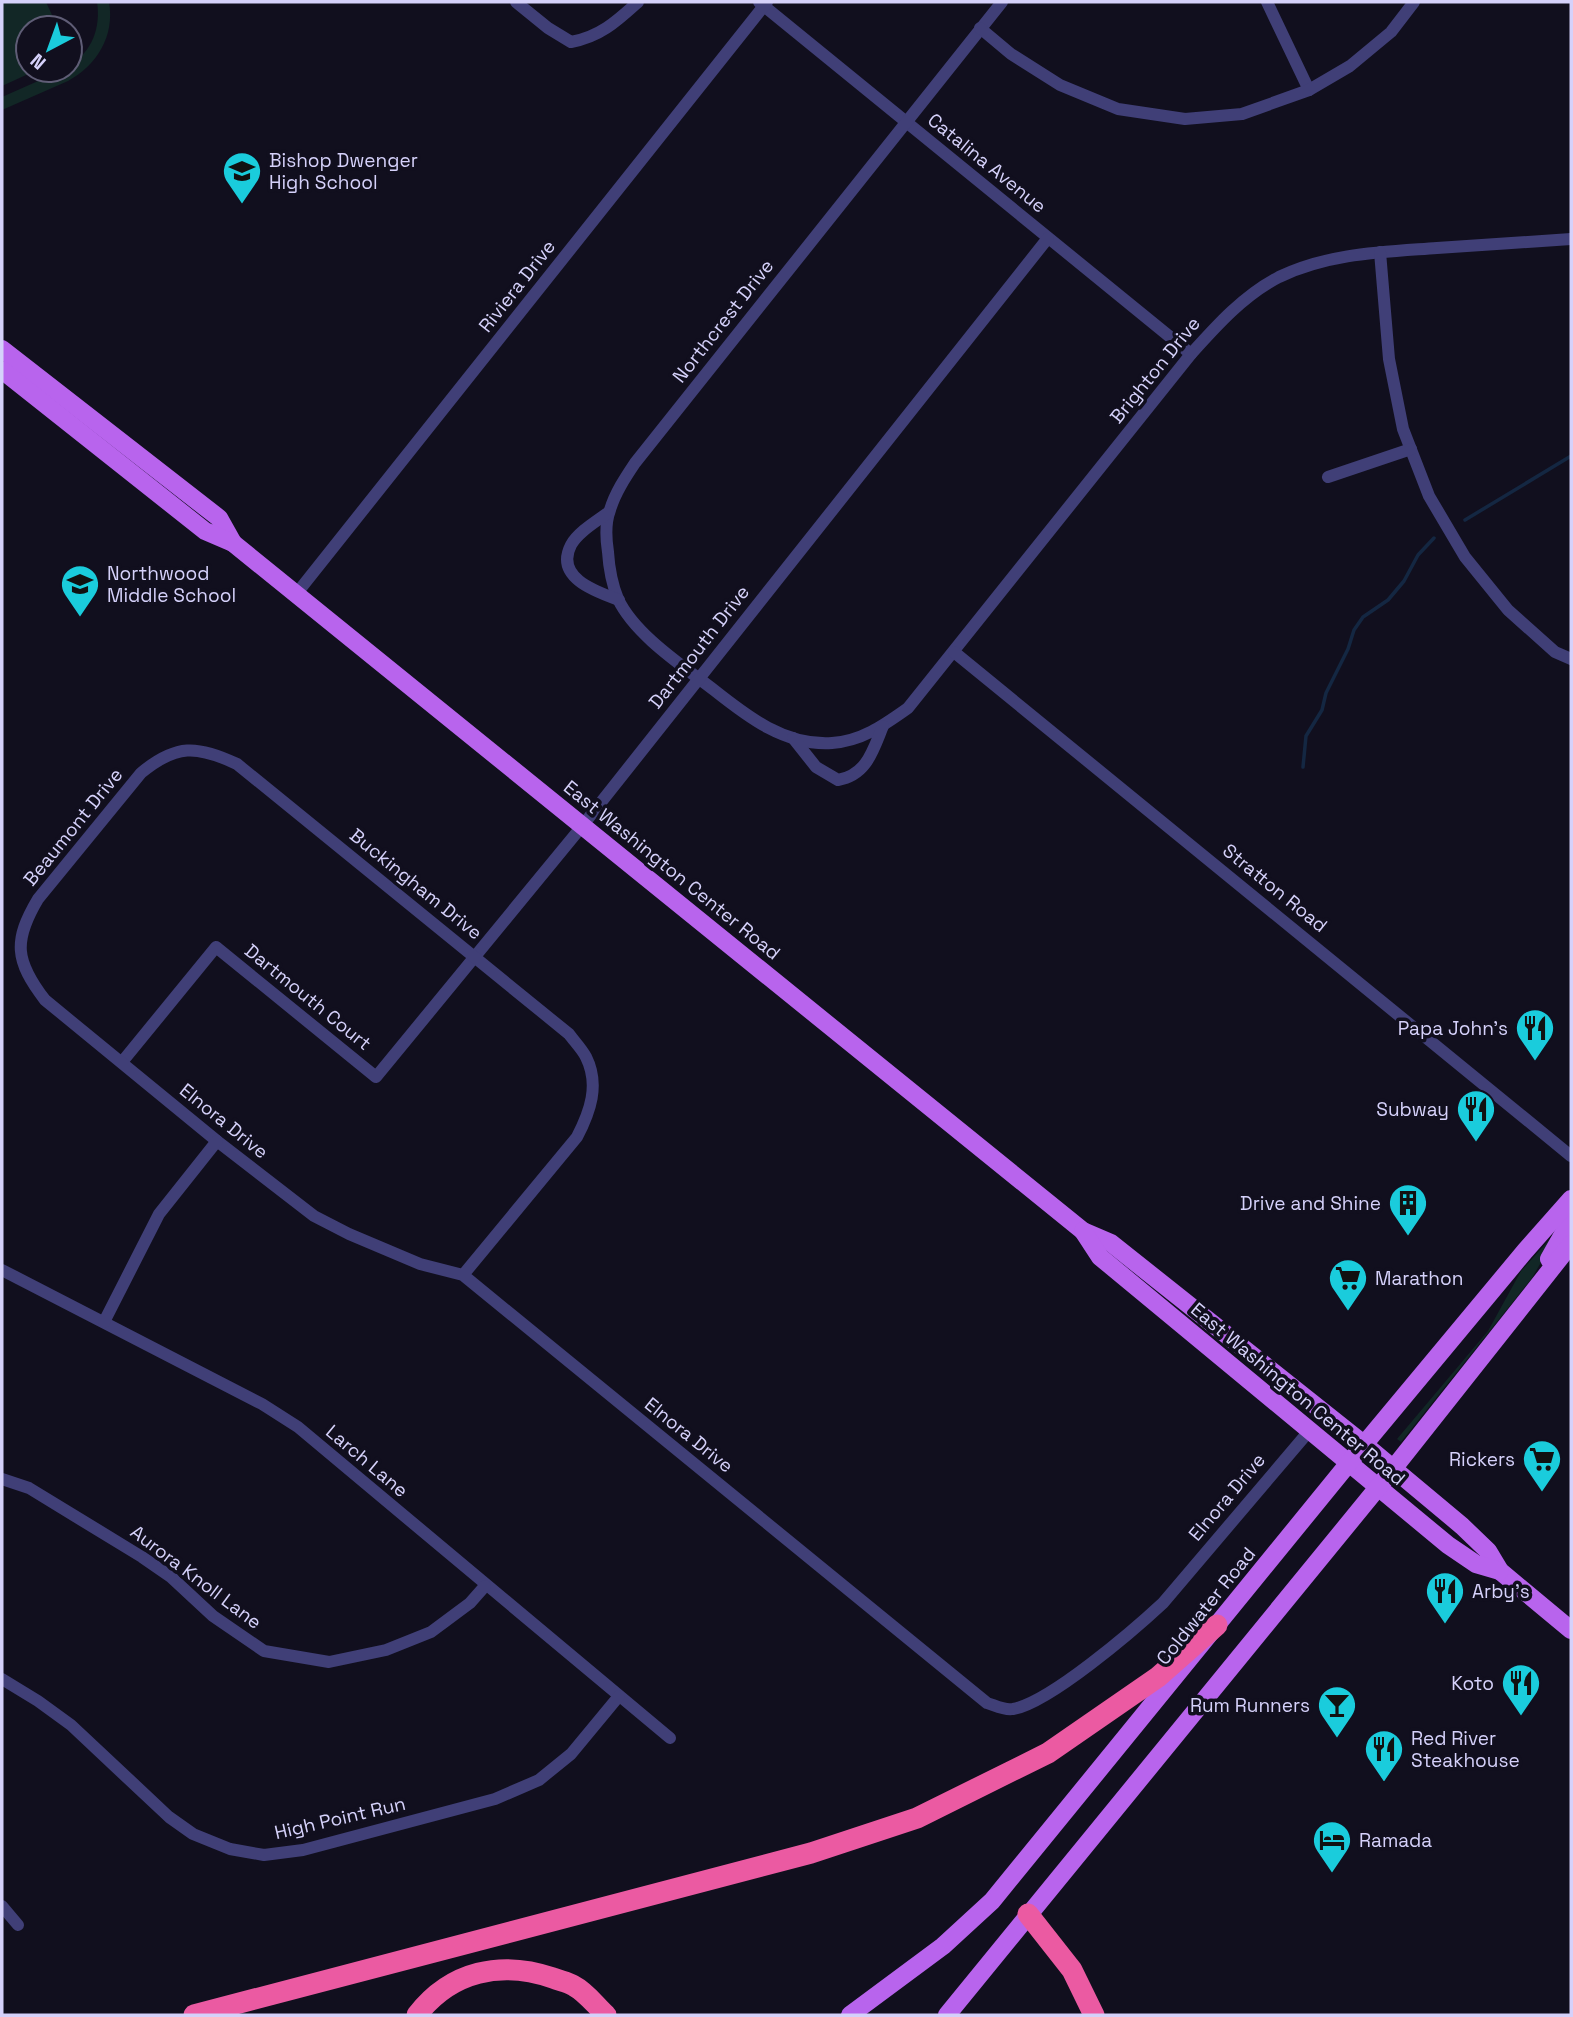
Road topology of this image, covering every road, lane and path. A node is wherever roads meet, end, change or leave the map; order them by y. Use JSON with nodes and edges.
{"nodes":[{"id":1,"x":516,"y":2,"type":"edge"},
{"id":2,"x":638,"y":2,"type":"edge"},
{"id":3,"x":1002,"y":2,"type":"edge"},
{"id":4,"x":1267,"y":2,"type":"edge"},
{"id":5,"x":1414,"y":2,"type":"edge"},
{"id":6,"x":763,"y":3,"type":"edge"},
{"id":7,"x":980,"y":28,"type":"junction"},
{"id":8,"x":1309,"y":90,"type":"junction"},
{"id":9,"x":906,"y":122,"type":"junction"},
{"id":10,"x":1048,"y":238,"type":"junction"},
{"id":11,"x":1571,"y":239,"type":"edge"},
{"id":12,"x":1380,"y":252,"type":"junction"},
{"id":13,"x":2,"y":349,"type":"edge"},
{"id":14,"x":1191,"y":355,"type":"junction"},
{"id":15,"x":2,"y":370,"type":"edge"},
{"id":16,"x":1411,"y":449,"type":"junction"},
{"id":17,"x":1328,"y":477,"type":"dead end"},
{"id":18,"x":609,"y":512,"type":"junction"},
{"id":19,"x":233,"y":543,"type":"junction"},
{"id":20,"x":297,"y":593,"type":"junction"},
{"id":21,"x":619,"y":600,"type":"junction"},
{"id":22,"x":954,"y":652,"type":"junction"},
{"id":23,"x":1571,"y":659,"type":"edge"},
{"id":24,"x":698,"y":678,"type":"junction"},
{"id":25,"x":883,"y":726,"type":"junction"},
{"id":26,"x":793,"y":738,"type":"junction"},
{"id":27,"x":182,"y":750,"type":"joint"},
{"id":28,"x":583,"y":825,"type":"junction"},
{"id":29,"x":21,"y":950,"type":"joint"},
{"id":30,"x":474,"y":956,"type":"junction"},
{"id":31,"x":122,"y":1062,"type":"junction"},
{"id":32,"x":376,"y":1077,"type":"joint"},
{"id":33,"x":217,"y":1141,"type":"junction"},
{"id":34,"x":1571,"y":1156,"type":"edge"},
{"id":35,"x":1571,"y":1199,"type":"edge"},
{"id":36,"x":1571,"y":1220,"type":"edge"},
{"id":37,"x":1083,"y":1231,"type":"junction"},
{"id":38,"x":1571,"y":1244,"type":"edge"},
{"id":39,"x":2,"y":1270,"type":"edge"},
{"id":40,"x":463,"y":1275,"type":"junction"},
{"id":41,"x":1542,"y":1282,"type":"junction"},
{"id":42,"x":104,"y":1322,"type":"junction"},
{"id":43,"x":1310,"y":1430,"type":"junction"},
{"id":44,"x":1365,"y":1445,"type":"junction"},
{"id":45,"x":1350,"y":1463,"type":"junction"},
{"id":46,"x":1393,"y":1469,"type":"junction"},
{"id":47,"x":2,"y":1479,"type":"edge"},
{"id":48,"x":1377,"y":1487,"type":"junction"},
{"id":49,"x":1500,"y":1571,"type":"junction"},
{"id":50,"x":485,"y":1586,"type":"junction"},
{"id":51,"x":1217,"y":1625,"type":"junction"},
{"id":52,"x":1571,"y":1630,"type":"edge"},
{"id":53,"x":2,"y":1679,"type":"edge"},
{"id":54,"x":619,"y":1696,"type":"junction"},
{"id":55,"x":670,"y":1738,"type":"dead end"},
{"id":56,"x":2,"y":1906,"type":"edge"},
{"id":57,"x":1028,"y":1914,"type":"junction"},
{"id":58,"x":18,"y":1925,"type":"dead end"},
{"id":59,"x":194,"y":2015,"type":"edge"},
{"id":60,"x":417,"y":2015,"type":"edge"},
{"id":61,"x":606,"y":2015,"type":"edge"},
{"id":62,"x":850,"y":2015,"type":"edge"},
{"id":63,"x":947,"y":2015,"type":"edge"},
{"id":64,"x":1094,"y":2015,"type":"edge"}],
"edges":[{"from":1,"to":2,"type":"street"},
{"from":3,"to":7,"type":"street","name":"Northcrest Drive"},
{"from":4,"to":8,"type":"street"},
{"from":5,"to":8,"type":"street"},
{"from":6,"to":9,"type":"street","name":"Catalina Avenue"},
{"from":6,"to":20,"type":"street","name":"Riviera Drive"},
{"from":7,"to":8,"type":"street"},
{"from":7,"to":9,"type":"street","name":"Northcrest Drive"},
{"from":9,"to":10,"type":"street","name":"Catalina Avenue"},
{"from":9,"to":18,"type":"street","name":"Northcrest Drive"},
{"from":10,"to":14,"type":"street","name":"Catalina Avenue"},
{"from":10,"to":24,"type":"street","name":"Dartmouth Drive"},
{"from":11,"to":12,"type":"street","name":"Brighton Drive"},
{"from":12,"to":14,"type":"street","name":"Brighton Drive"},
{"from":12,"to":16,"type":"street"},
{"from":13,"to":19,"type":"main road","name":"East Washington Center Road"},
{"from":14,"to":22,"type":"street","name":"Brighton Drive"},
{"from":15,"to":19,"type":"main road","name":"East Washington Center Road"},
{"from":16,"to":17,"type":"street"},
{"from":16,"to":23,"type":"street"},
{"from":18,"to":21,"type":"street","name":"Northcrest Drive"},
{"from":18,"to":21,"type":"street"},
{"from":19,"to":20,"type":"main road","name":"East Washington Center Road"},
{"from":20,"to":28,"type":"main road","name":"East Washington Center Road"},
{"from":21,"to":24,"type":"street","name":"Northcrest Drive"},
{"from":22,"to":25,"type":"street","name":"Brighton Drive"},
{"from":22,"to":34,"type":"street","name":"Stratton Road"},
{"from":24,"to":26,"type":"street","name":"Brighton Drive"},
{"from":24,"to":28,"type":"street","name":"Dartmouth Drive"},
{"from":25,"to":26,"type":"street","name":"Brighton Drive"},
{"from":25,"to":26,"type":"street","name":"Brighton Drive"},
{"from":27,"to":29,"type":"street","name":"Beaumont Drive"},
{"from":27,"to":30,"type":"street","name":"Buckingham Drive"},
{"from":28,"to":30,"type":"street","name":"Dartmouth Drive"},
{"from":28,"to":37,"type":"main road","name":"East Washington Center Road"},
{"from":29,"to":31,"type":"street","name":"Elnora Drive"},
{"from":30,"to":32,"type":"street","name":"Dartmouth Drive"},
{"from":30,"to":40,"type":"street","name":"Buckingham Drive"},
{"from":31,"to":32,"type":"street","name":"Dartmouth Court"},
{"from":31,"to":33,"type":"street","name":"Elnora Drive"},
{"from":33,"to":40,"type":"street","name":"Elnora Drive"},
{"from":33,"to":42,"type":"street"},
{"from":35,"to":44,"type":"main road","name":"Coldwater Road"},
{"from":36,"to":41,"type":"main road"},
{"from":37,"to":43,"type":"main road","name":"East Washington Center Road"},
{"from":37,"to":44,"type":"main road","name":"East Washington Center Road"},
{"from":38,"to":41,"type":"main road"},
{"from":39,"to":42,"type":"street","name":"Larch Lane"},
{"from":40,"to":43,"type":"street","name":"Elnora Drive"},
{"from":41,"to":46,"type":"main road"},
{"from":42,"to":50,"type":"street","name":"Larch Lane"},
{"from":43,"to":45,"type":"main road","name":"East Washington Center Road"},
{"from":44,"to":45,"type":"main road","name":"Coldwater Road"},
{"from":44,"to":46,"type":"main road","name":"East Washington Center Road"},
{"from":45,"to":48,"type":"main road","name":"East Washington Center Road"},
{"from":45,"to":51,"type":"main road","name":"Coldwater Road"},
{"from":46,"to":48,"type":"main road"},
{"from":46,"to":49,"type":"main road","name":"East Washington Center Road"},
{"from":47,"to":50,"type":"street","name":"Aurora Knoll Lane"},
{"from":48,"to":49,"type":"main road","name":"East Washington Center Road"},
{"from":48,"to":57,"type":"main road"},
{"from":49,"to":52,"type":"main road","name":"East Washington Center Road"},
{"from":50,"to":54,"type":"street","name":"Larch Lane"},
{"from":51,"to":59,"type":"highway"},
{"from":51,"to":62,"type":"main road","name":"Coldwater Road"},
{"from":53,"to":54,"type":"street","name":"High Point Run"},
{"from":54,"to":55,"type":"street","name":"Larch Lane"},
{"from":56,"to":58,"type":"street"},
{"from":57,"to":63,"type":"main road"},
{"from":57,"to":64,"type":"highway"},
{"from":60,"to":61,"type":"highway"}]}
